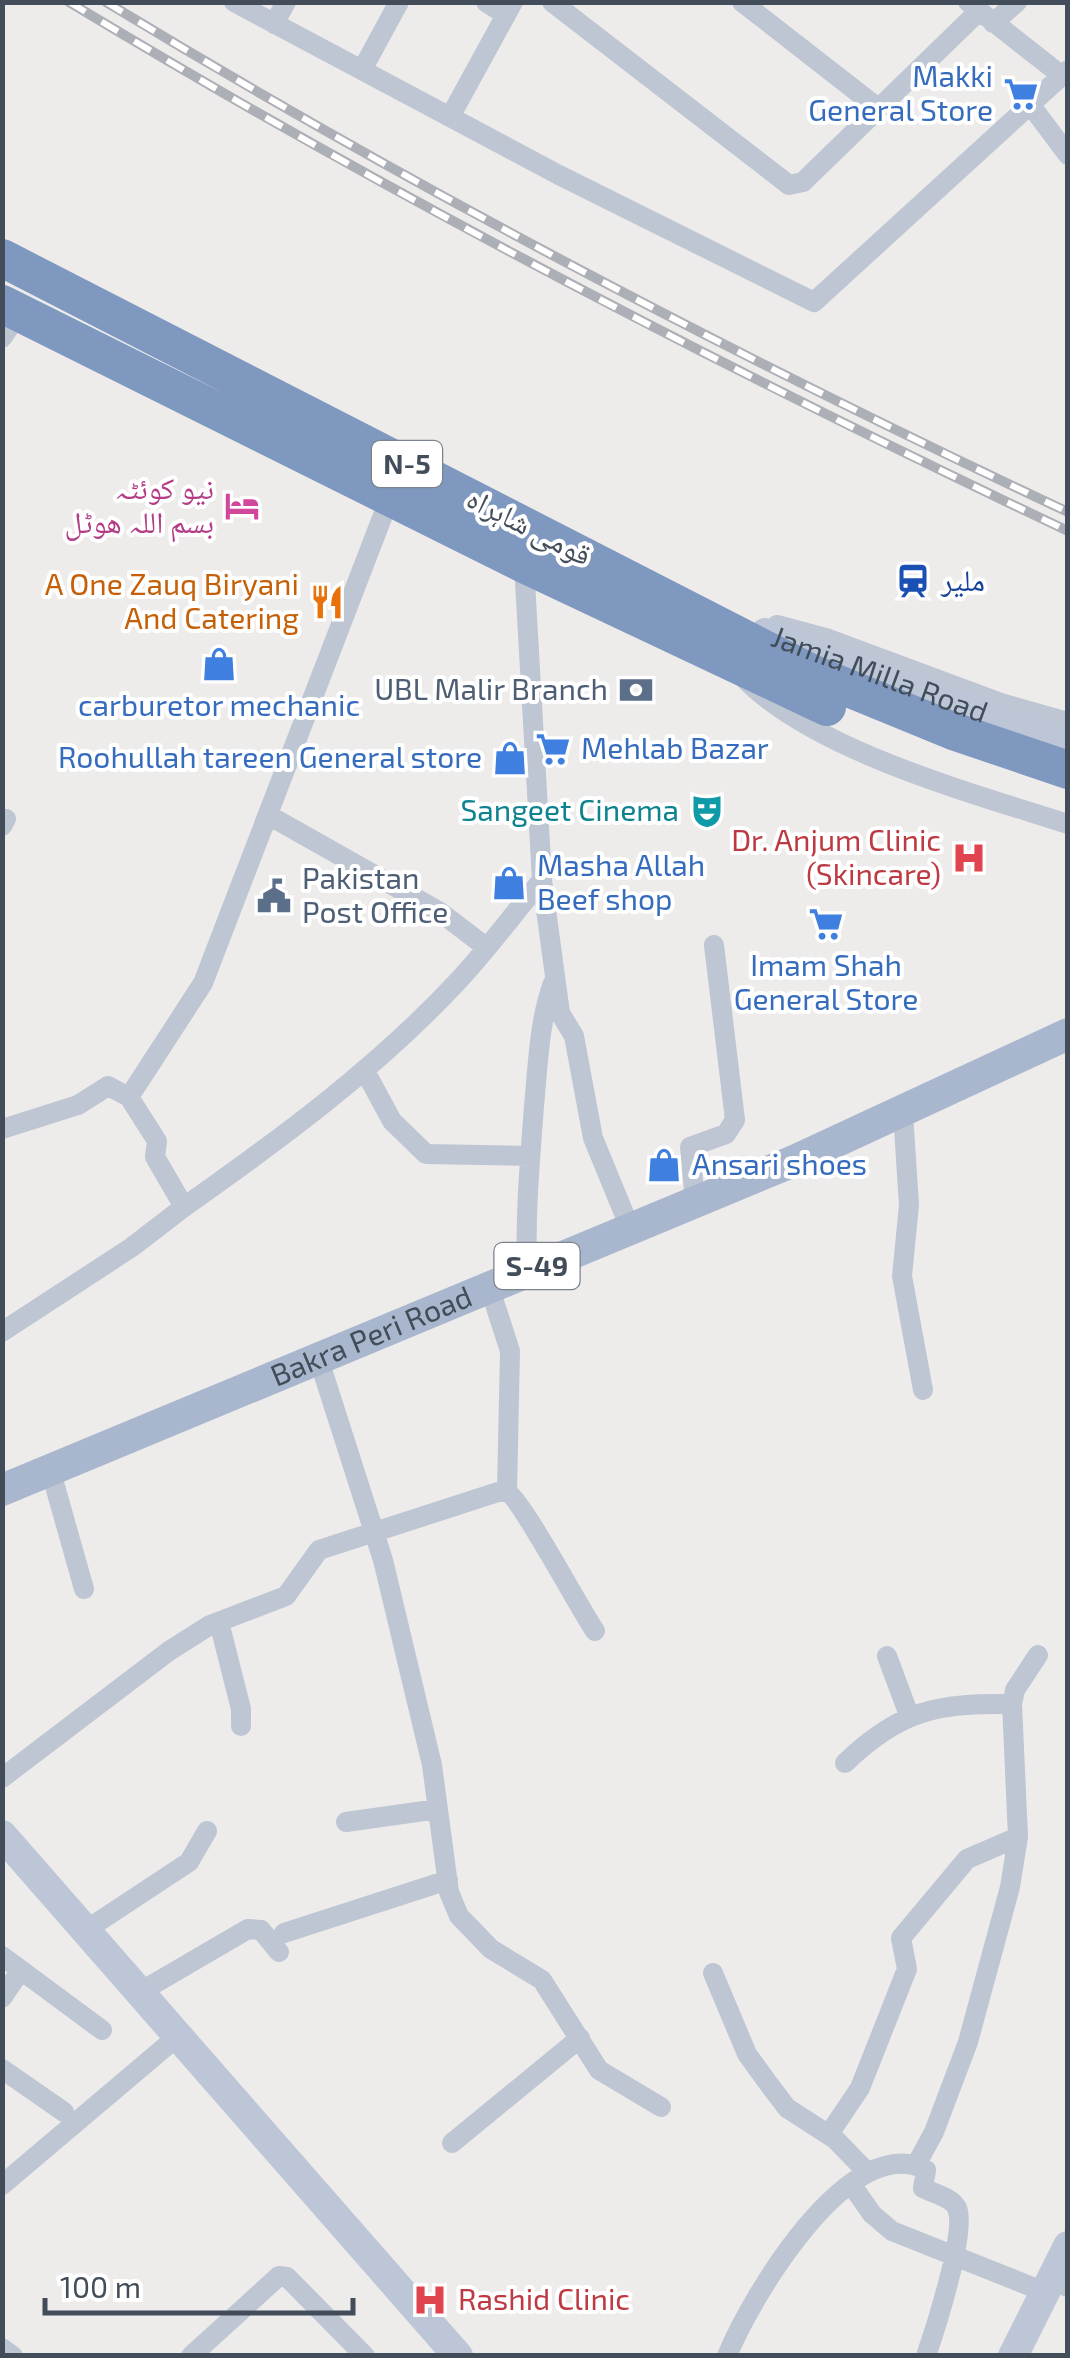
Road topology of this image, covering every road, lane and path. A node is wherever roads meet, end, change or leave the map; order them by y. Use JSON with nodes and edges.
{"nodes":[{"id":1,"x":286,"y":2,"type":"edge"},
{"id":2,"x":399,"y":2,"type":"edge"},
{"id":3,"x":486,"y":2,"type":"edge"},
{"id":4,"x":552,"y":2,"type":"edge"},
{"id":5,"x":742,"y":2,"type":"edge"},
{"id":6,"x":1017,"y":2,"type":"edge"},
{"id":7,"x":239,"y":4,"type":"edge"},
{"id":8,"x":510,"y":9,"type":"edge"},
{"id":9,"x":980,"y":12,"type":"edge"},
{"id":10,"x":274,"y":24,"type":"junction"},
{"id":11,"x":362,"y":70,"type":"junction"},
{"id":12,"x":1064,"y":72,"type":"edge"},
{"id":13,"x":1029,"y":103,"type":"junction"},
{"id":14,"x":878,"y":108,"type":"junction"},
{"id":15,"x":450,"y":117,"type":"junction"},
{"id":16,"x":1068,"y":155,"type":"edge"},
{"id":17,"x":2,"y":258,"type":"edge"},
{"id":18,"x":8,"y":318,"type":"edge"},
{"id":19,"x":390,"y":497,"type":"junction"},
{"id":20,"x":524,"y":564,"type":"junction"},
{"id":21,"x":690,"y":610,"type":"junction"},
{"id":22,"x":750,"y":627,"type":"junction"},
{"id":23,"x":731,"y":664,"type":"junction"},
{"id":24,"x":802,"y":683,"type":"junction"},
{"id":25,"x":1068,"y":722,"type":"edge"},
{"id":26,"x":1068,"y":744,"type":"edge"},
{"id":27,"x":1068,"y":770,"type":"edge"},
{"id":28,"x":1068,"y":795,"type":"edge"},
{"id":29,"x":270,"y":816,"type":"junction"},
{"id":30,"x":1068,"y":824,"type":"edge"},
{"id":31,"x":542,"y":880,"type":"junction"},
{"id":32,"x":714,"y":945,"type":"dead end"},
{"id":33,"x":486,"y":947,"type":"junction"},
{"id":34,"x":555,"y":976,"type":"junction"},
{"id":35,"x":1068,"y":1034,"type":"edge"},
{"id":36,"x":364,"y":1071,"type":"junction"},
{"id":37,"x":128,"y":1097,"type":"junction"},
{"id":38,"x":903,"y":1113,"type":"junction"},
{"id":39,"x":3,"y":1128,"type":"edge"},
{"id":40,"x":530,"y":1156,"type":"junction"},
{"id":41,"x":695,"y":1202,"type":"junction"},
{"id":42,"x":184,"y":1207,"type":"junction"},
{"id":43,"x":630,"y":1228,"type":"junction"},
{"id":44,"x":527,"y":1270,"type":"junction"},
{"id":45,"x":489,"y":1286,"type":"junction"},
{"id":46,"x":2,"y":1332,"type":"edge"},
{"id":47,"x":319,"y":1360,"type":"junction"},
{"id":48,"x":924,"y":1390,"type":"dead end"},
{"id":49,"x":52,"y":1472,"type":"junction"},
{"id":50,"x":2,"y":1490,"type":"edge"},
{"id":51,"x":507,"y":1492,"type":"junction"},
{"id":52,"x":375,"y":1533,"type":"junction"},
{"id":53,"x":84,"y":1589,"type":"dead end"},
{"id":54,"x":219,"y":1622,"type":"junction"},
{"id":55,"x":595,"y":1631,"type":"dead end"},
{"id":56,"x":1038,"y":1655,"type":"dead end"},
{"id":57,"x":887,"y":1656,"type":"dead end"},
{"id":58,"x":1012,"y":1704,"type":"junction"},
{"id":59,"x":909,"y":1715,"type":"junction"},
{"id":60,"x":241,"y":1726,"type":"dead end"},
{"id":61,"x":845,"y":1763,"type":"dead end"},
{"id":62,"x":2,"y":1778,"type":"edge"},
{"id":63,"x":438,"y":1809,"type":"junction"},
{"id":64,"x":346,"y":1822,"type":"dead end"},
{"id":65,"x":207,"y":1830,"type":"dead end"},
{"id":66,"x":2,"y":1835,"type":"edge"},
{"id":67,"x":1018,"y":1837,"type":"junction"},
{"id":68,"x":448,"y":1880,"type":"junction"},
{"id":69,"x":86,"y":1930,"type":"junction"},
{"id":70,"x":2,"y":1956,"type":"edge"},
{"id":71,"x":22,"y":1970,"type":"junction"},
{"id":72,"x":713,"y":1973,"type":"dead end"},
{"id":73,"x":140,"y":1992,"type":"junction"},
{"id":74,"x":2,"y":1998,"type":"edge"},
{"id":75,"x":102,"y":2030,"type":"dead end"},
{"id":76,"x":178,"y":2036,"type":"junction"},
{"id":77,"x":580,"y":2038,"type":"junction"},
{"id":78,"x":2,"y":2068,"type":"edge"},
{"id":79,"x":660,"y":2107,"type":"dead end"},
{"id":80,"x":64,"y":2112,"type":"dead end"},
{"id":81,"x":829,"y":2134,"type":"junction"},
{"id":82,"x":452,"y":2143,"type":"dead end"},
{"id":83,"x":916,"y":2165,"type":"junction"},
{"id":84,"x":859,"y":2178,"type":"junction"},
{"id":85,"x":2,"y":2184,"type":"edge"},
{"id":86,"x":1068,"y":2246,"type":"edge"},
{"id":87,"x":954,"y":2256,"type":"junction"},
{"id":88,"x":1062,"y":2288,"type":"edge"},
{"id":89,"x":2,"y":2348,"type":"edge"},
{"id":90,"x":356,"y":2352,"type":"edge"},
{"id":91,"x":13,"y":2356,"type":"edge"},
{"id":92,"x":191,"y":2356,"type":"edge"},
{"id":93,"x":458,"y":2356,"type":"edge"},
{"id":94,"x":726,"y":2356,"type":"edge"},
{"id":95,"x":926,"y":2356,"type":"edge"},
{"id":96,"x":1013,"y":2356,"type":"edge"},
{"id":97,"x":1033,"y":2356,"type":"edge"}],
"edges":[{"from":1,"to":10,"type":"street"},
{"from":2,"to":11,"type":"street"},
{"from":3,"to":8,"type":"street"},
{"from":4,"to":14,"type":"street"},
{"from":5,"to":14,"type":"street"},
{"from":6,"to":9,"type":"street"},
{"from":7,"to":10,"type":"street"},
{"from":8,"to":15,"type":"street"},
{"from":9,"to":12,"type":"street"},
{"from":9,"to":14,"type":"street"},
{"from":10,"to":11,"type":"street"},
{"from":11,"to":15,"type":"street"},
{"from":12,"to":13,"type":"street"},
{"from":13,"to":15,"type":"street"},
{"from":13,"to":16,"type":"street"},
{"from":17,"to":21,"type":"highway","name":"قومی شاہراہ","number":"N-5"},
{"from":18,"to":19,"type":"highway","name":"قومی شاہراہ","number":"N-5"},
{"from":19,"to":20,"type":"highway","name":"قومی شاہراہ","number":"N-5"},
{"from":19,"to":29,"type":"street"},
{"from":20,"to":23,"type":"highway","name":"قومی شاہراہ","number":"N-5"},
{"from":20,"to":31,"type":"street"},
{"from":21,"to":22,"type":"street","name":"Jamia Milla Road"},
{"from":21,"to":24,"type":"highway","name":"قومی شاہراہ","number":"N-5"},
{"from":22,"to":25,"type":"street"},
{"from":22,"to":26,"type":"street","name":"Jamia Milla Road"},
{"from":23,"to":24,"type":"highway","name":"قومی شاہراہ","number":"N-5"},
{"from":23,"to":30,"type":"street"},
{"from":24,"to":27,"type":"highway","name":"قومی شاہراہ","number":"N-5"},
{"from":24,"to":28,"type":"highway","name":"قومی شاہراہ","number":"N-5"},
{"from":29,"to":33,"type":"street"},
{"from":29,"to":37,"type":"street"},
{"from":31,"to":33,"type":"street"},
{"from":31,"to":34,"type":"street"},
{"from":32,"to":41,"type":"street"},
{"from":33,"to":36,"type":"street"},
{"from":34,"to":40,"type":"street"},
{"from":34,"to":43,"type":"street"},
{"from":35,"to":38,"type":"main road","name":"Bakra Peri Road","number":"S-49"},
{"from":36,"to":40,"type":"street"},
{"from":36,"to":42,"type":"street"},
{"from":37,"to":39,"type":"street"},
{"from":37,"to":42,"type":"street"},
{"from":38,"to":41,"type":"main road","name":"Bakra Peri Road","number":"S-49"},
{"from":38,"to":48,"type":"street"},
{"from":40,"to":44,"type":"street"},
{"from":41,"to":43,"type":"main road","name":"Bakra Peri Road","number":"S-49"},
{"from":42,"to":46,"type":"street"},
{"from":43,"to":44,"type":"main road","name":"Bakra Peri Road","number":"S-49"},
{"from":44,"to":45,"type":"main road","name":"Bakra Peri Road","number":"S-49"},
{"from":45,"to":47,"type":"main road","name":"Bakra Peri Road","number":"S-49"},
{"from":45,"to":51,"type":"street"},
{"from":47,"to":49,"type":"main road","name":"Bakra Peri Road","number":"S-49"},
{"from":47,"to":52,"type":"street"},
{"from":49,"to":50,"type":"main road","name":"Bakra Peri Road","number":"S-49"},
{"from":49,"to":53,"type":"street"},
{"from":51,"to":52,"type":"street"},
{"from":51,"to":55,"type":"street"},
{"from":52,"to":54,"type":"street"},
{"from":52,"to":63,"type":"street"},
{"from":54,"to":60,"type":"street"},
{"from":54,"to":62,"type":"street"},
{"from":56,"to":58,"type":"street"},
{"from":57,"to":59,"type":"street"},
{"from":58,"to":59,"type":"street"},
{"from":58,"to":67,"type":"street"},
{"from":59,"to":61,"type":"street"},
{"from":63,"to":64,"type":"street"},
{"from":63,"to":68,"type":"street"},
{"from":65,"to":69,"type":"street"},
{"from":66,"to":69,"type":"street"},
{"from":67,"to":81,"type":"street"},
{"from":67,"to":83,"type":"street"},
{"from":68,"to":73,"type":"street"},
{"from":68,"to":77,"type":"street"},
{"from":69,"to":73,"type":"street"},
{"from":70,"to":71,"type":"street"},
{"from":71,"to":74,"type":"street"},
{"from":71,"to":75,"type":"street"},
{"from":72,"to":81,"type":"street"},
{"from":73,"to":76,"type":"street"},
{"from":76,"to":85,"type":"street"},
{"from":76,"to":93,"type":"street"},
{"from":77,"to":79,"type":"street"},
{"from":77,"to":82,"type":"street"},
{"from":78,"to":80,"type":"street"},
{"from":81,"to":84,"type":"street"},
{"from":83,"to":84,"type":"street"},
{"from":83,"to":87,"type":"street"},
{"from":84,"to":87,"type":"street"},
{"from":84,"to":94,"type":"street"},
{"from":86,"to":88,"type":"street"},
{"from":87,"to":88,"type":"street"},
{"from":87,"to":95,"type":"street"},
{"from":88,"to":96,"type":"street"},
{"from":88,"to":97,"type":"street"},
{"from":89,"to":91,"type":"street"},
{"from":90,"to":92,"type":"street"}]}
